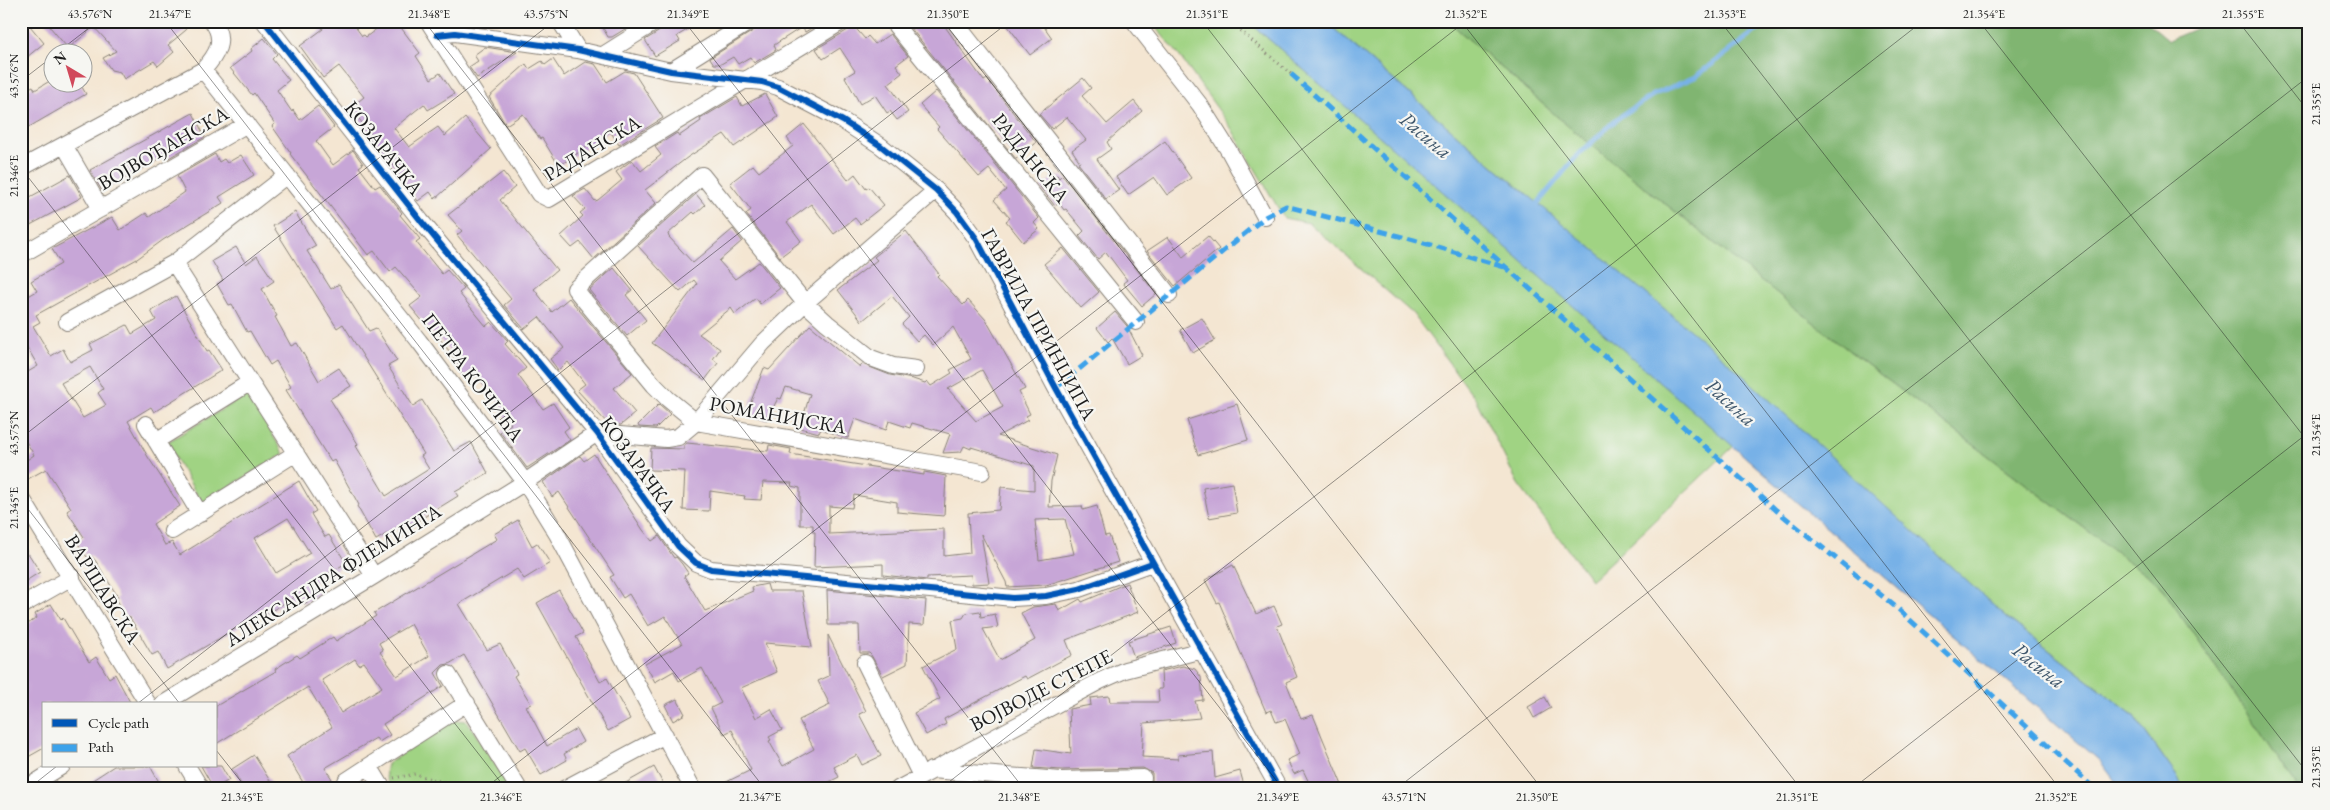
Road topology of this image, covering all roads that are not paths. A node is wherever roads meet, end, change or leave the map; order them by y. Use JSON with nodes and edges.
{"nodes":[{"id":1,"x":264,"y":21,"type":"edge"},
{"id":2,"x":428,"y":21,"type":"edge"},
{"id":3,"x":560,"y":21,"type":"edge"},
{"id":4,"x":657,"y":21,"type":"edge"},
{"id":5,"x":751,"y":21,"type":"edge"},
{"id":6,"x":843,"y":21,"type":"edge"},
{"id":7,"x":892,"y":21,"type":"edge"},
{"id":8,"x":954,"y":21,"type":"edge"},
{"id":9,"x":1134,"y":21,"type":"edge"},
{"id":10,"x":215,"y":22,"type":"edge"},
{"id":11,"x":437,"y":35,"type":"junction"},
{"id":12,"x":578,"y":50,"type":"junction"},
{"id":13,"x":603,"y":54,"type":"junction"},
{"id":14,"x":203,"y":70,"type":"junction"},
{"id":15,"x":671,"y":71,"type":"junction"},
{"id":16,"x":745,"y":80,"type":"junction"},
{"id":17,"x":246,"y":124,"type":"junction"},
{"id":18,"x":64,"y":145,"type":"junction"},
{"id":19,"x":21,"y":168,"type":"edge"},
{"id":20,"x":287,"y":175,"type":"junction"},
{"id":21,"x":936,"y":190,"type":"junction"},
{"id":22,"x":101,"y":209,"type":"junction"},
{"id":23,"x":1265,"y":217,"type":"dead end"},
{"id":24,"x":21,"y":254,"type":"edge"},
{"id":25,"x":174,"y":263,"type":"junction"},
{"id":26,"x":1170,"y":295,"type":"dead end"},
{"id":27,"x":805,"y":302,"type":"junction"},
{"id":28,"x":66,"y":322,"type":"dead end"},
{"id":29,"x":1136,"y":322,"type":"dead end"},
{"id":30,"x":916,"y":369,"type":"dead end"},
{"id":31,"x":249,"y":383,"type":"junction"},
{"id":32,"x":696,"y":422,"type":"junction"},
{"id":33,"x":146,"y":424,"type":"dead end"},
{"id":34,"x":597,"y":433,"type":"junction"},
{"id":35,"x":156,"y":441,"type":"junction"},
{"id":36,"x":296,"y":453,"type":"junction"},
{"id":37,"x":982,"y":472,"type":"dead end"},
{"id":38,"x":525,"y":482,"type":"junction"},
{"id":39,"x":21,"y":497,"type":"edge"},
{"id":40,"x":200,"y":514,"type":"junction"},
{"id":41,"x":172,"y":531,"type":"dead end"},
{"id":42,"x":1152,"y":563,"type":"junction"},
{"id":43,"x":374,"y":576,"type":"junction"},
{"id":44,"x":72,"y":578,"type":"junction"},
{"id":45,"x":21,"y":606,"type":"edge"},
{"id":46,"x":1202,"y":650,"type":"junction"},
{"id":47,"x":865,"y":663,"type":"dead end"},
{"id":48,"x":448,"y":674,"type":"dead end"},
{"id":49,"x":147,"y":702,"type":"edge"},
{"id":50,"x":166,"y":702,"type":"edge"},
{"id":51,"x":467,"y":703,"type":"junction"},
{"id":52,"x":665,"y":735,"type":"junction"},
{"id":53,"x":369,"y":766,"type":"junction"},
{"id":54,"x":59,"y":768,"type":"edge"},
{"id":55,"x":188,"y":768,"type":"edge"},
{"id":56,"x":926,"y":773,"type":"junction"},
{"id":57,"x":1142,"y":778,"type":"dead end"},
{"id":58,"x":346,"y":781,"type":"dead end"},
{"id":59,"x":381,"y":786,"type":"edge"},
{"id":60,"x":27,"y":788,"type":"edge"},
{"id":61,"x":202,"y":789,"type":"edge"},
{"id":62,"x":519,"y":789,"type":"edge"},
{"id":63,"x":564,"y":789,"type":"edge"},
{"id":64,"x":693,"y":789,"type":"edge"},
{"id":65,"x":898,"y":789,"type":"edge"},
{"id":66,"x":1279,"y":789,"type":"edge"}],
"edges":[{"from":1,"to":34,"type":"street","name":"КОЗАРАЧКА"},
{"from":2,"to":11,"type":"street","name":"РАДАНСКА"},
{"from":3,"to":12,"type":"street"},
{"from":4,"to":13,"type":"street"},
{"from":5,"to":15,"type":"street"},
{"from":6,"to":16,"type":"street","name":"РАДАНСКА"},
{"from":7,"to":29,"type":"street","name":"РАДАНСКА"},
{"from":8,"to":26,"type":"street","name":"РАДАНСКА"},
{"from":9,"to":23,"type":"street"},
{"from":10,"to":14,"type":"street"},
{"from":11,"to":12,"type":"street","name":"ГАВРИЛА ПРИНЦИПА"},
{"from":11,"to":16,"type":"street","name":"РАДАНСКА"},
{"from":12,"to":13,"type":"street","name":"ГАВРИЛА ПРИНЦИПА"},
{"from":13,"to":15,"type":"street","name":"ГАВРИЛА ПРИНЦИПА"},
{"from":14,"to":17,"type":"street","name":"ПЕТРА КОЧИЋА"},
{"from":14,"to":18,"type":"street"},
{"from":15,"to":16,"type":"street","name":"ГАВРИЛА ПРИНЦИПА"},
{"from":16,"to":21,"type":"street","name":"ГАВРИЛА ПРИНЦИПА"},
{"from":17,"to":20,"type":"street","name":"ПЕТРА КОЧИЋА"},
{"from":17,"to":22,"type":"street","name":"ВОЈВОЂАНСКА"},
{"from":18,"to":19,"type":"street"},
{"from":18,"to":22,"type":"street","name":"ВОЈВОЂАНСКА"},
{"from":20,"to":25,"type":"street"},
{"from":20,"to":38,"type":"street","name":"ПЕТРА КОЧИЋА"},
{"from":21,"to":27,"type":"street"},
{"from":21,"to":42,"type":"street","name":"ГАВРИЛА ПРИНЦИПА"},
{"from":22,"to":24,"type":"street","name":"ВОЈВОЂАНСКА"},
{"from":25,"to":28,"type":"street"},
{"from":25,"to":31,"type":"street"},
{"from":27,"to":30,"type":"street"},
{"from":27,"to":32,"type":"street"},
{"from":27,"to":32,"type":"street"},
{"from":31,"to":35,"type":"street"},
{"from":31,"to":36,"type":"street"},
{"from":32,"to":34,"type":"street","name":"РОМАНИЈСКА"},
{"from":32,"to":37,"type":"street","name":"РОМАНИЈСКА"},
{"from":33,"to":35,"type":"street"},
{"from":34,"to":38,"type":"street"},
{"from":34,"to":42,"type":"street","name":"КОЗАРАЧКА"},
{"from":35,"to":40,"type":"street"},
{"from":36,"to":40,"type":"street"},
{"from":36,"to":43,"type":"street"},
{"from":38,"to":43,"type":"street","name":"АЛЕКСАНДРА ФЛЕМИНГА"},
{"from":38,"to":52,"type":"street","name":"ПЕТРА КОЧИЋА"},
{"from":39,"to":44,"type":"street","name":"ВАРШАВСКА"},
{"from":40,"to":41,"type":"street"},
{"from":42,"to":46,"type":"street","name":"ГАВРИЛА ПРИНЦИПА"},
{"from":43,"to":50,"type":"street","name":"АЛЕКСАНДРА ФЛЕМИНГА"},
{"from":44,"to":45,"type":"street"},
{"from":44,"to":49,"type":"street","name":"ВАРШАВСКА"},
{"from":46,"to":56,"type":"street","name":"ВОЈВОДЕ СТЕПЕ"},
{"from":46,"to":66,"type":"street","name":"ГАВРИЛА ПРИНЦИПА"},
{"from":47,"to":56,"type":"street"},
{"from":48,"to":51,"type":"street"},
{"from":51,"to":53,"type":"street"},
{"from":51,"to":62,"type":"street"},
{"from":52,"to":63,"type":"street"},
{"from":52,"to":64,"type":"street","name":"ПЕТРА КОЧИЋА"},
{"from":53,"to":58,"type":"street"},
{"from":53,"to":59,"type":"street"},
{"from":54,"to":60,"type":"street"},
{"from":55,"to":61,"type":"street"},
{"from":56,"to":57,"type":"street"},
{"from":56,"to":65,"type":"street","name":"ВОЈВОДЕ СТЕПЕ"}]}
